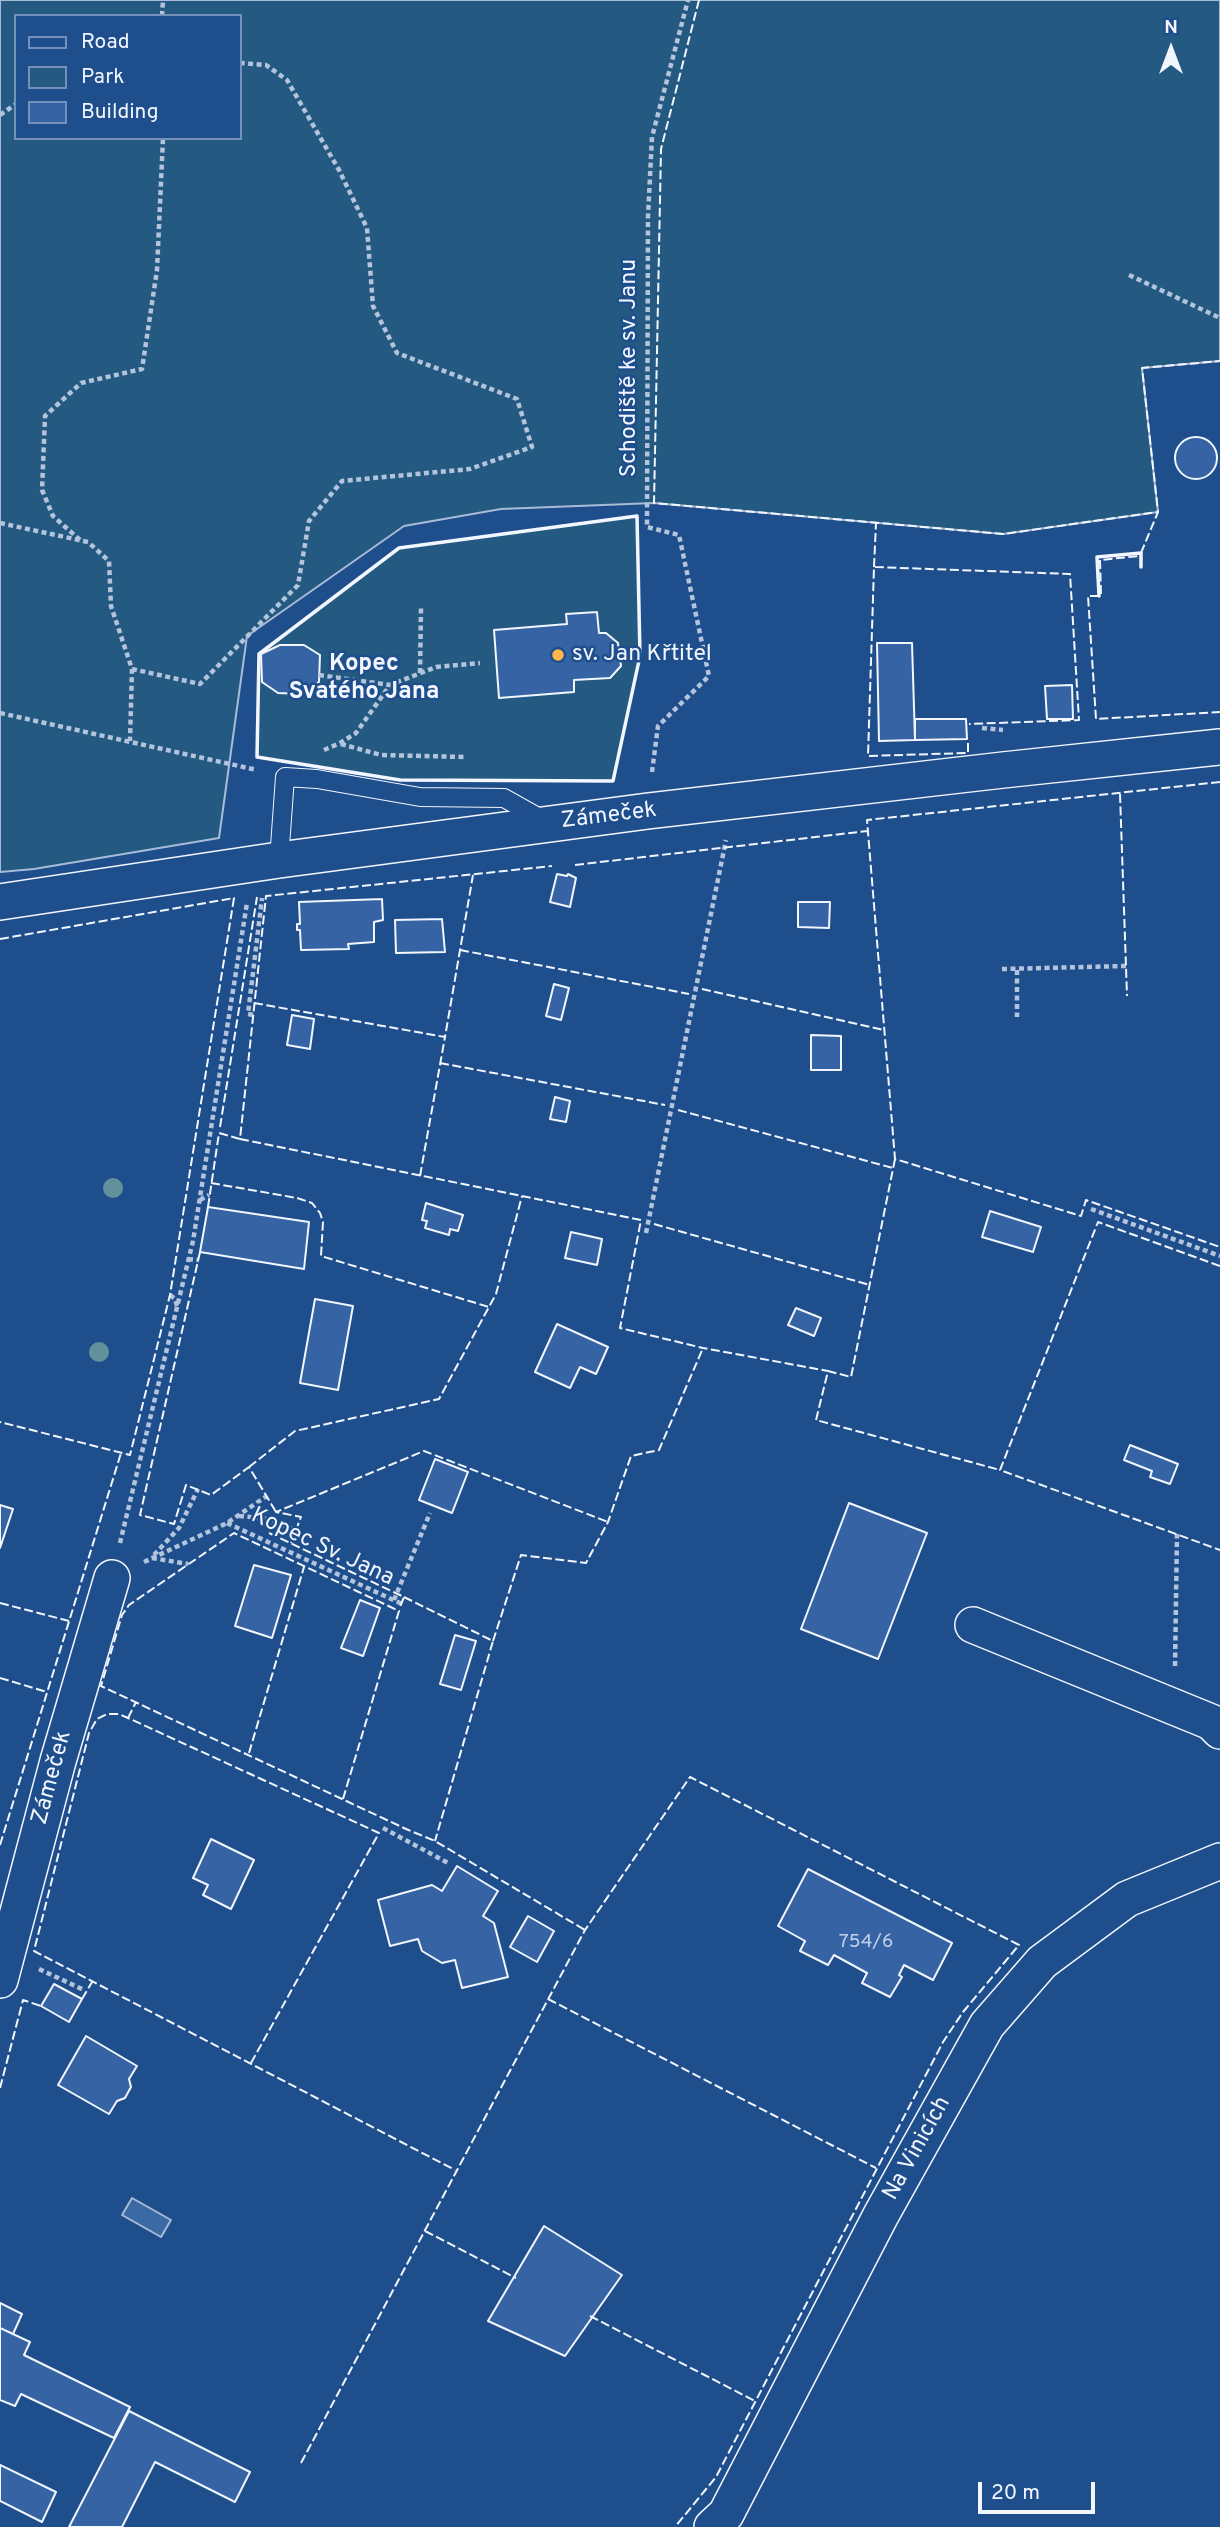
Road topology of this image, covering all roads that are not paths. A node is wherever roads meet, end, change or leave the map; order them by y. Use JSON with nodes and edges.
{"nodes":[{"id":1,"x":1220,"y":747,"type":"edge"},
{"id":2,"x":551,"y":824,"type":"junction"},
{"id":3,"x":271,"y":874,"type":"junction"},
{"id":4,"x":0,"y":902,"type":"edge"},
{"id":5,"x":111,"y":1578,"type":"road end"},
{"id":6,"x":973,"y":1625,"type":"dead end"},
{"id":7,"x":1220,"y":1731,"type":"edge"},
{"id":8,"x":1220,"y":1861,"type":"edge"},
{"id":9,"x":3,"y":1967,"type":"edge"},
{"id":10,"x":712,"y":2527,"type":"edge"}],
"edges":[{"from":1,"to":2,"type":"street","name":"Zámeček"},
{"from":2,"to":3,"type":"street","name":"Zámeček"},
{"from":2,"to":3,"type":"lane"},
{"from":3,"to":4,"type":"street","name":"Zámeček"},
{"from":5,"to":9,"type":"street","name":"Zámeček"},
{"from":6,"to":7,"type":"street"},
{"from":8,"to":10,"type":"street","name":"Na Vinicích"}]}
